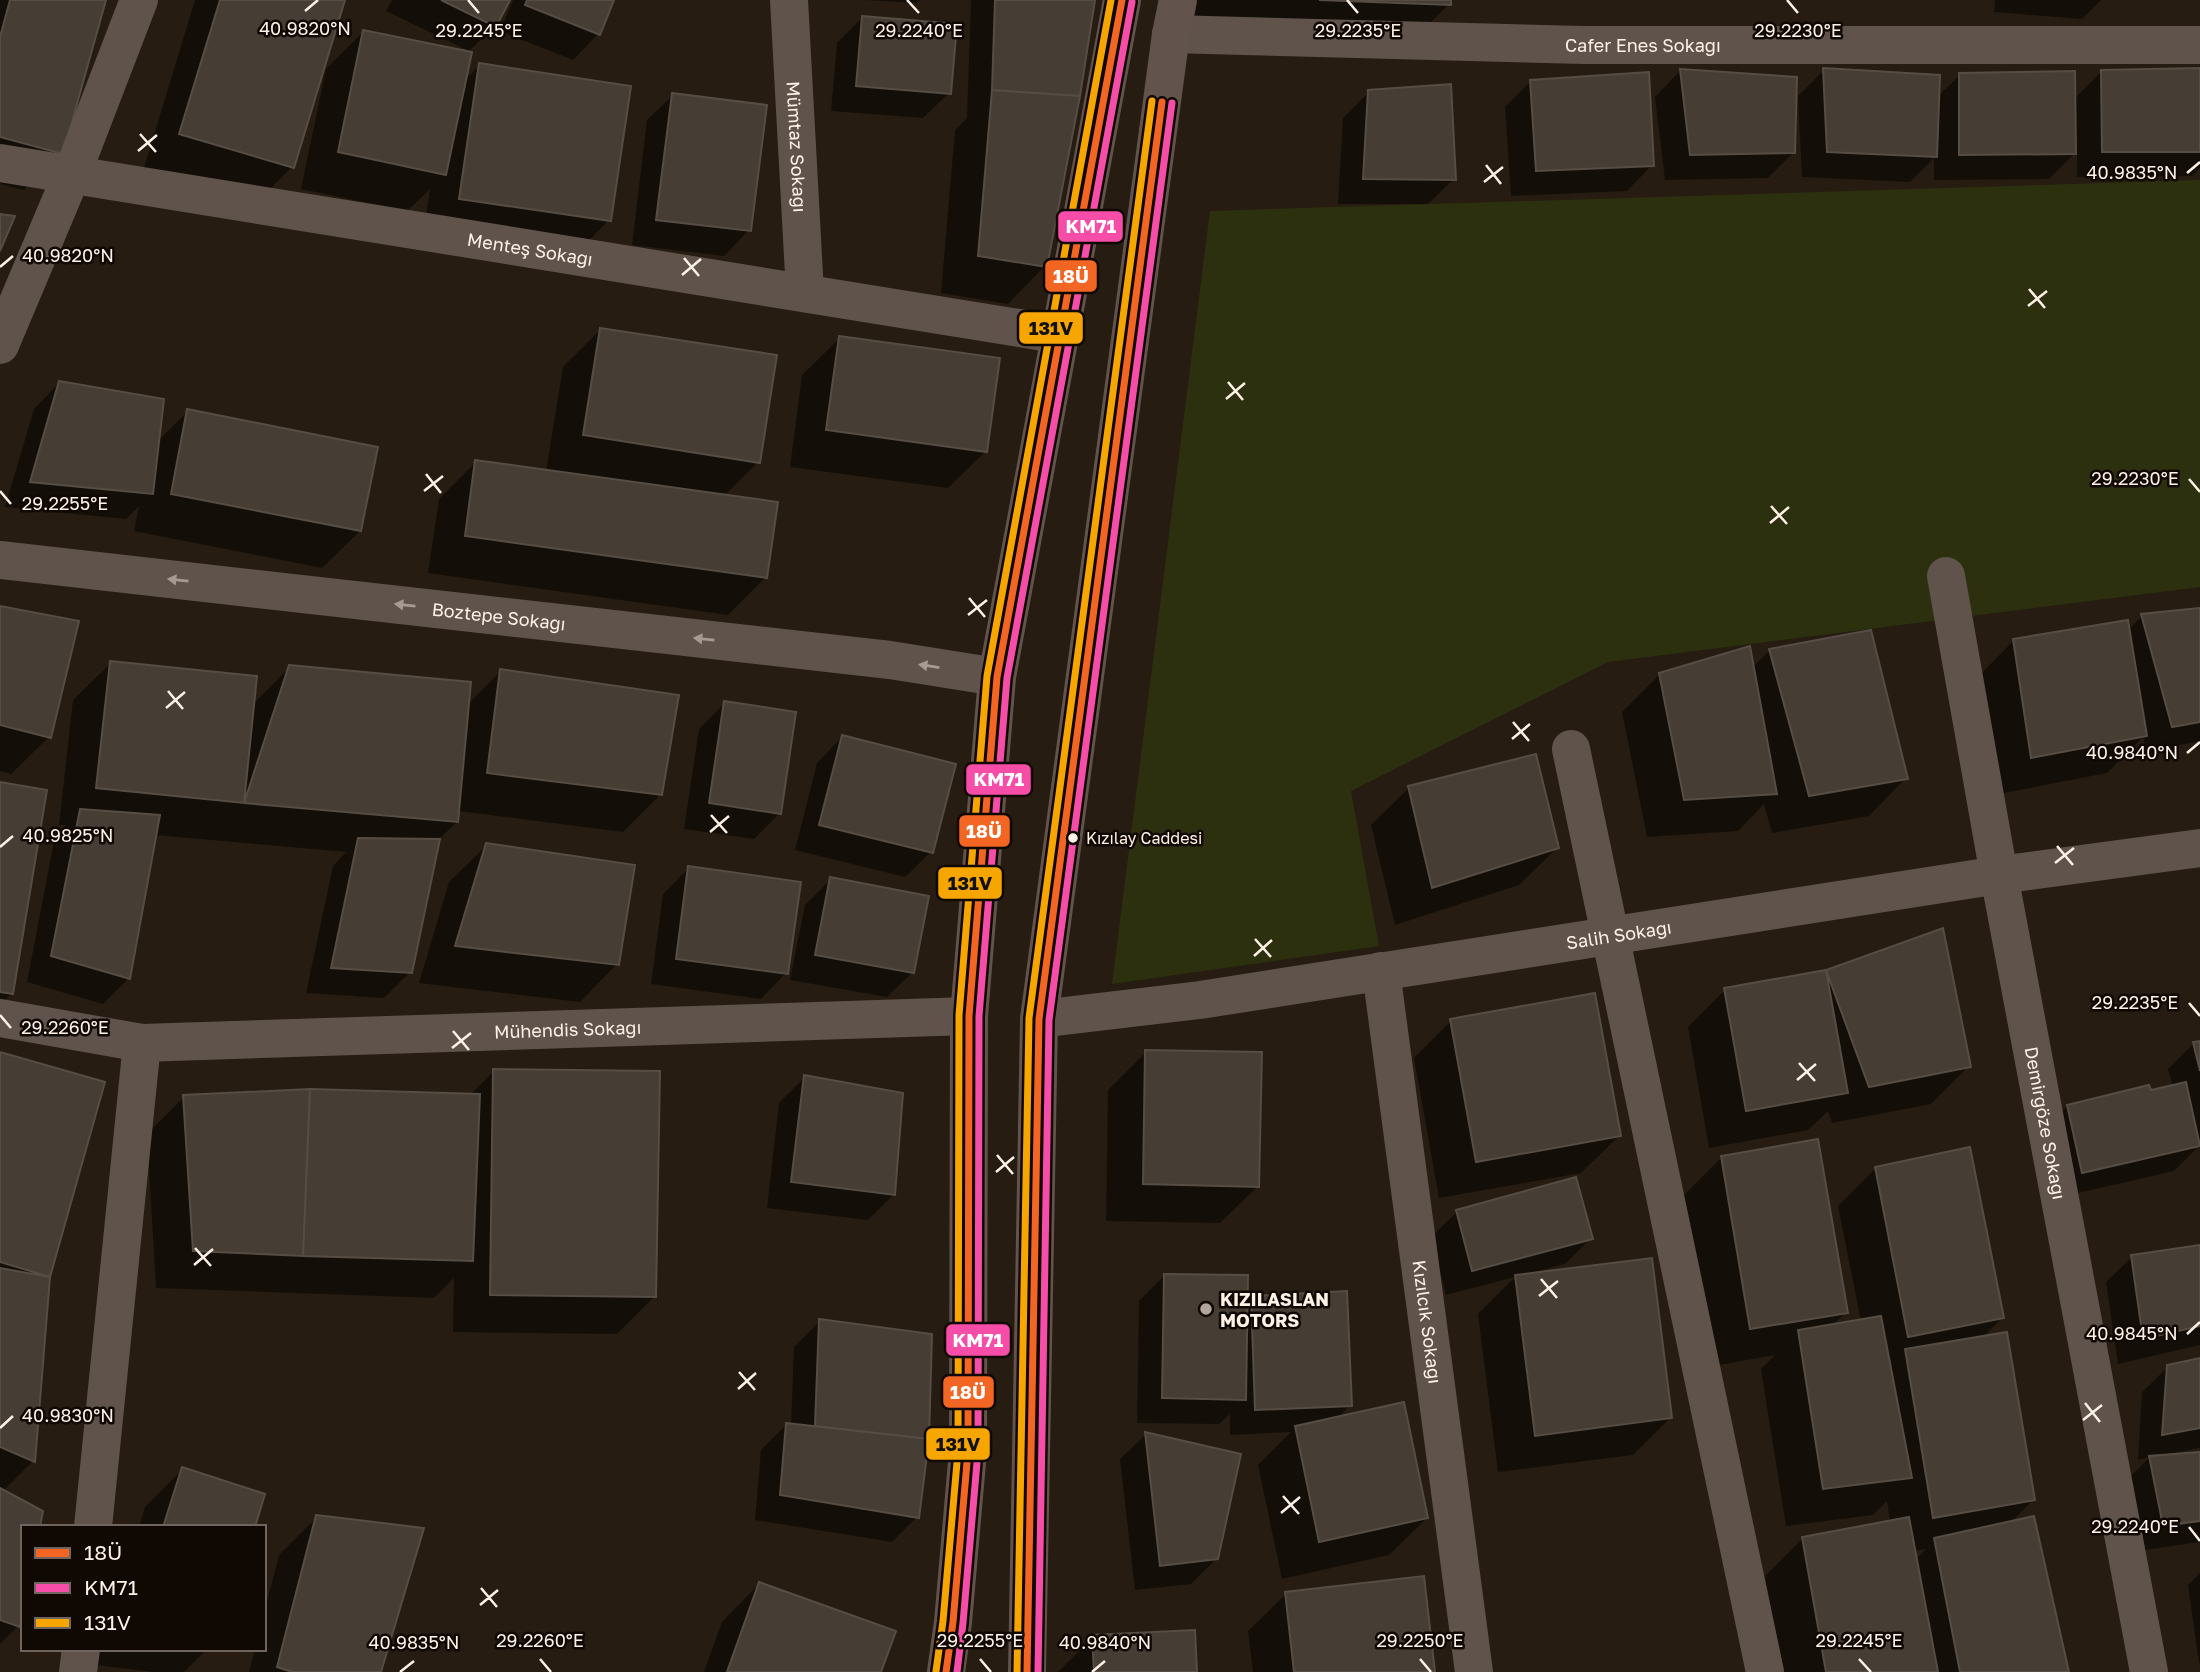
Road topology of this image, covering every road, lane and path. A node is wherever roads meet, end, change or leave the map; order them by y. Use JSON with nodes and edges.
{"nodes":[{"id":1,"x":139,"y":0,"type":"edge"},
{"id":2,"x":789,"y":0,"type":"edge"},
{"id":3,"x":1122,"y":0,"type":"edge"},
{"id":4,"x":1174,"y":17,"type":"edge"},
{"id":5,"x":2200,"y":45,"type":"edge"},
{"id":6,"x":0,"y":163,"type":"edge"},
{"id":7,"x":72,"y":174,"type":"junction"},
{"id":8,"x":805,"y":293,"type":"junction"},
{"id":9,"x":1062,"y":335,"type":"junction"},
{"id":10,"x":0,"y":345,"type":"edge"},
{"id":11,"x":0,"y":560,"type":"edge"},
{"id":12,"x":1946,"y":576,"type":"dead end"},
{"id":13,"x":997,"y":677,"type":"junction"},
{"id":14,"x":1571,"y":749,"type":"dead end"},
{"id":15,"x":2200,"y":848,"type":"edge"},
{"id":16,"x":1999,"y":875,"type":"junction"},
{"id":17,"x":1611,"y":934,"type":"junction"},
{"id":18,"x":1381,"y":971,"type":"junction"},
{"id":19,"x":969,"y":1016,"type":"junction"},
{"id":20,"x":0,"y":1018,"type":"edge"},
{"id":21,"x":1039,"y":1019,"type":"junction"},
{"id":22,"x":142,"y":1043,"type":"junction"},
{"id":23,"x":93,"y":1525,"type":"edge"},
{"id":24,"x":81,"y":1651,"type":"edge"},
{"id":25,"x":78,"y":1672,"type":"edge"},
{"id":26,"x":946,"y":1672,"type":"edge"},
{"id":27,"x":1027,"y":1672,"type":"edge"},
{"id":28,"x":1474,"y":1672,"type":"edge"},
{"id":29,"x":1765,"y":1672,"type":"edge"},
{"id":30,"x":2149,"y":1672,"type":"edge"}],
"edges":[{"from":1,"to":7,"type":"street"},
{"from":2,"to":8,"type":"street","name":"Mümtaz Sokağı"},
{"from":3,"to":9,"type":"main road"},
{"from":4,"to":5,"type":"street","name":"Cafer Enes Sokağı"},
{"from":4,"to":21,"type":"main road"},
{"from":6,"to":7,"type":"street","name":"Menteş Sokağı"},
{"from":7,"to":8,"type":"street","name":"Menteş Sokağı"},
{"from":7,"to":10,"type":"street"},
{"from":8,"to":9,"type":"street","name":"Menteş Sokağı"},
{"from":9,"to":13,"type":"main road"},
{"from":13,"to":11,"type":"street","name":"Boztepe Sokağı","one_way":true},
{"from":12,"to":16,"type":"street","name":"Demirgöze Sokağı"},
{"from":13,"to":19,"type":"main road"},
{"from":14,"to":17,"type":"street"},
{"from":15,"to":16,"type":"street","name":"Salih Sokağı"},
{"from":16,"to":17,"type":"street","name":"Salih Sokağı"},
{"from":16,"to":30,"type":"street","name":"Demirgöze Sokağı"},
{"from":17,"to":18,"type":"street","name":"Salih Sokağı"},
{"from":17,"to":29,"type":"street"},
{"from":18,"to":21,"type":"street","name":"Salih Sokağı"},
{"from":18,"to":28,"type":"street","name":"Kızılcık Sokağı"},
{"from":19,"to":22,"type":"street","name":"Mühendis Sokağı"},
{"from":19,"to":26,"type":"main road"},
{"from":20,"to":22,"type":"street","name":"Mühendis Sokağı"},
{"from":21,"to":27,"type":"main road"},
{"from":22,"to":23,"type":"street"},
{"from":24,"to":25,"type":"street"}]}
